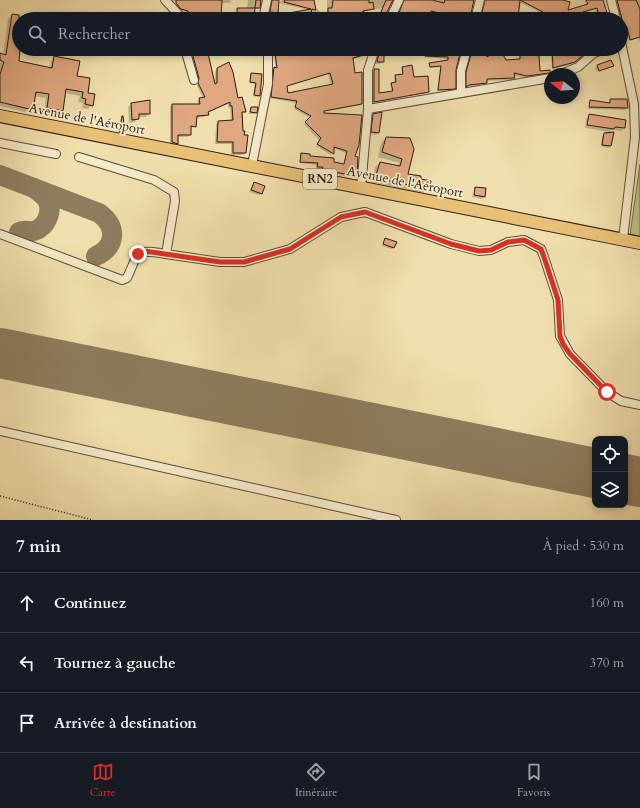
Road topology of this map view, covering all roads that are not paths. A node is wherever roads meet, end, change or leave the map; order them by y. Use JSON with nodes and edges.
{"nodes":[{"id":1,"x":165,"y":0,"type":"edge"},
{"id":2,"x":267,"y":0,"type":"edge"},
{"id":3,"x":400,"y":0,"type":"edge"},
{"id":4,"x":480,"y":0,"type":"edge"},
{"id":5,"x":611,"y":0,"type":"edge"},
{"id":6,"x":177,"y":12,"type":"edge"},
{"id":7,"x":264,"y":12,"type":"edge"},
{"id":8,"x":394,"y":12,"type":"edge"},
{"id":9,"x":477,"y":12,"type":"edge"},
{"id":10,"x":614,"y":12,"type":"edge"},
{"id":11,"x":187,"y":56,"type":"edge"},
{"id":12,"x":268,"y":56,"type":"edge"},
{"id":13,"x":373,"y":56,"type":"edge"},
{"id":14,"x":465,"y":56,"type":"edge"},
{"id":15,"x":591,"y":56,"type":"edge"},
{"id":16,"x":624,"y":56,"type":"edge"},
{"id":17,"x":576,"y":68,"type":"edge"},
{"id":18,"x":544,"y":79,"type":"edge"},
{"id":19,"x":194,"y":80,"type":"dead end"},
{"id":20,"x":461,"y":92,"type":"junction"},
{"id":21,"x":368,"y":109,"type":"junction"},
{"id":22,"x":0,"y":116,"type":"edge"},
{"id":23,"x":638,"y":138,"type":"edge"},
{"id":24,"x":0,"y":143,"type":"edge"},
{"id":25,"x":56,"y":154,"type":"dead end"},
{"id":26,"x":79,"y":157,"type":"dead end"},
{"id":27,"x":252,"y":165,"type":"junction"},
{"id":28,"x":360,"y":188,"type":"junction"},
{"id":29,"x":0,"y":234,"type":"edge"},
{"id":30,"x":623,"y":239,"type":"junction"},
{"id":31,"x":640,"y":242,"type":"edge"},
{"id":32,"x":166,"y":254,"type":"junction"},
{"id":33,"x":640,"y":405,"type":"edge"},
{"id":34,"x":0,"y":431,"type":"edge"},
{"id":35,"x":396,"y":520,"type":"edge"}],
"edges":[{"from":1,"to":6,"type":"street"},
{"from":2,"to":7,"type":"street"},
{"from":3,"to":8,"type":"street"},
{"from":4,"to":9,"type":"street"},
{"from":5,"to":10,"type":"street"},
{"from":11,"to":19,"type":"street"},
{"from":12,"to":27,"type":"street"},
{"from":13,"to":21,"type":"street"},
{"from":14,"to":20,"type":"street"},
{"from":15,"to":17,"type":"street"},
{"from":16,"to":23,"type":"street"},
{"from":18,"to":20,"type":"street"},
{"from":20,"to":21,"type":"street"},
{"from":21,"to":28,"type":"street"},
{"from":22,"to":27,"type":"highway","name":"Avenue de l'Aéroport","number":"RN2"},
{"from":23,"to":30,"type":"street"},
{"from":24,"to":25,"type":"street"},
{"from":26,"to":32,"type":"street"},
{"from":27,"to":28,"type":"highway","name":"Avenue de l'Aéroport","number":"RN2"},
{"from":28,"to":30,"type":"highway","name":"Avenue de l'Aéroport","number":"RN2"},
{"from":29,"to":32,"type":"street"},
{"from":30,"to":31,"type":"highway","name":"Avenue de l'Aéroport","number":"RN2"},
{"from":32,"to":33,"type":"street"},
{"from":34,"to":35,"type":"street"}]}
